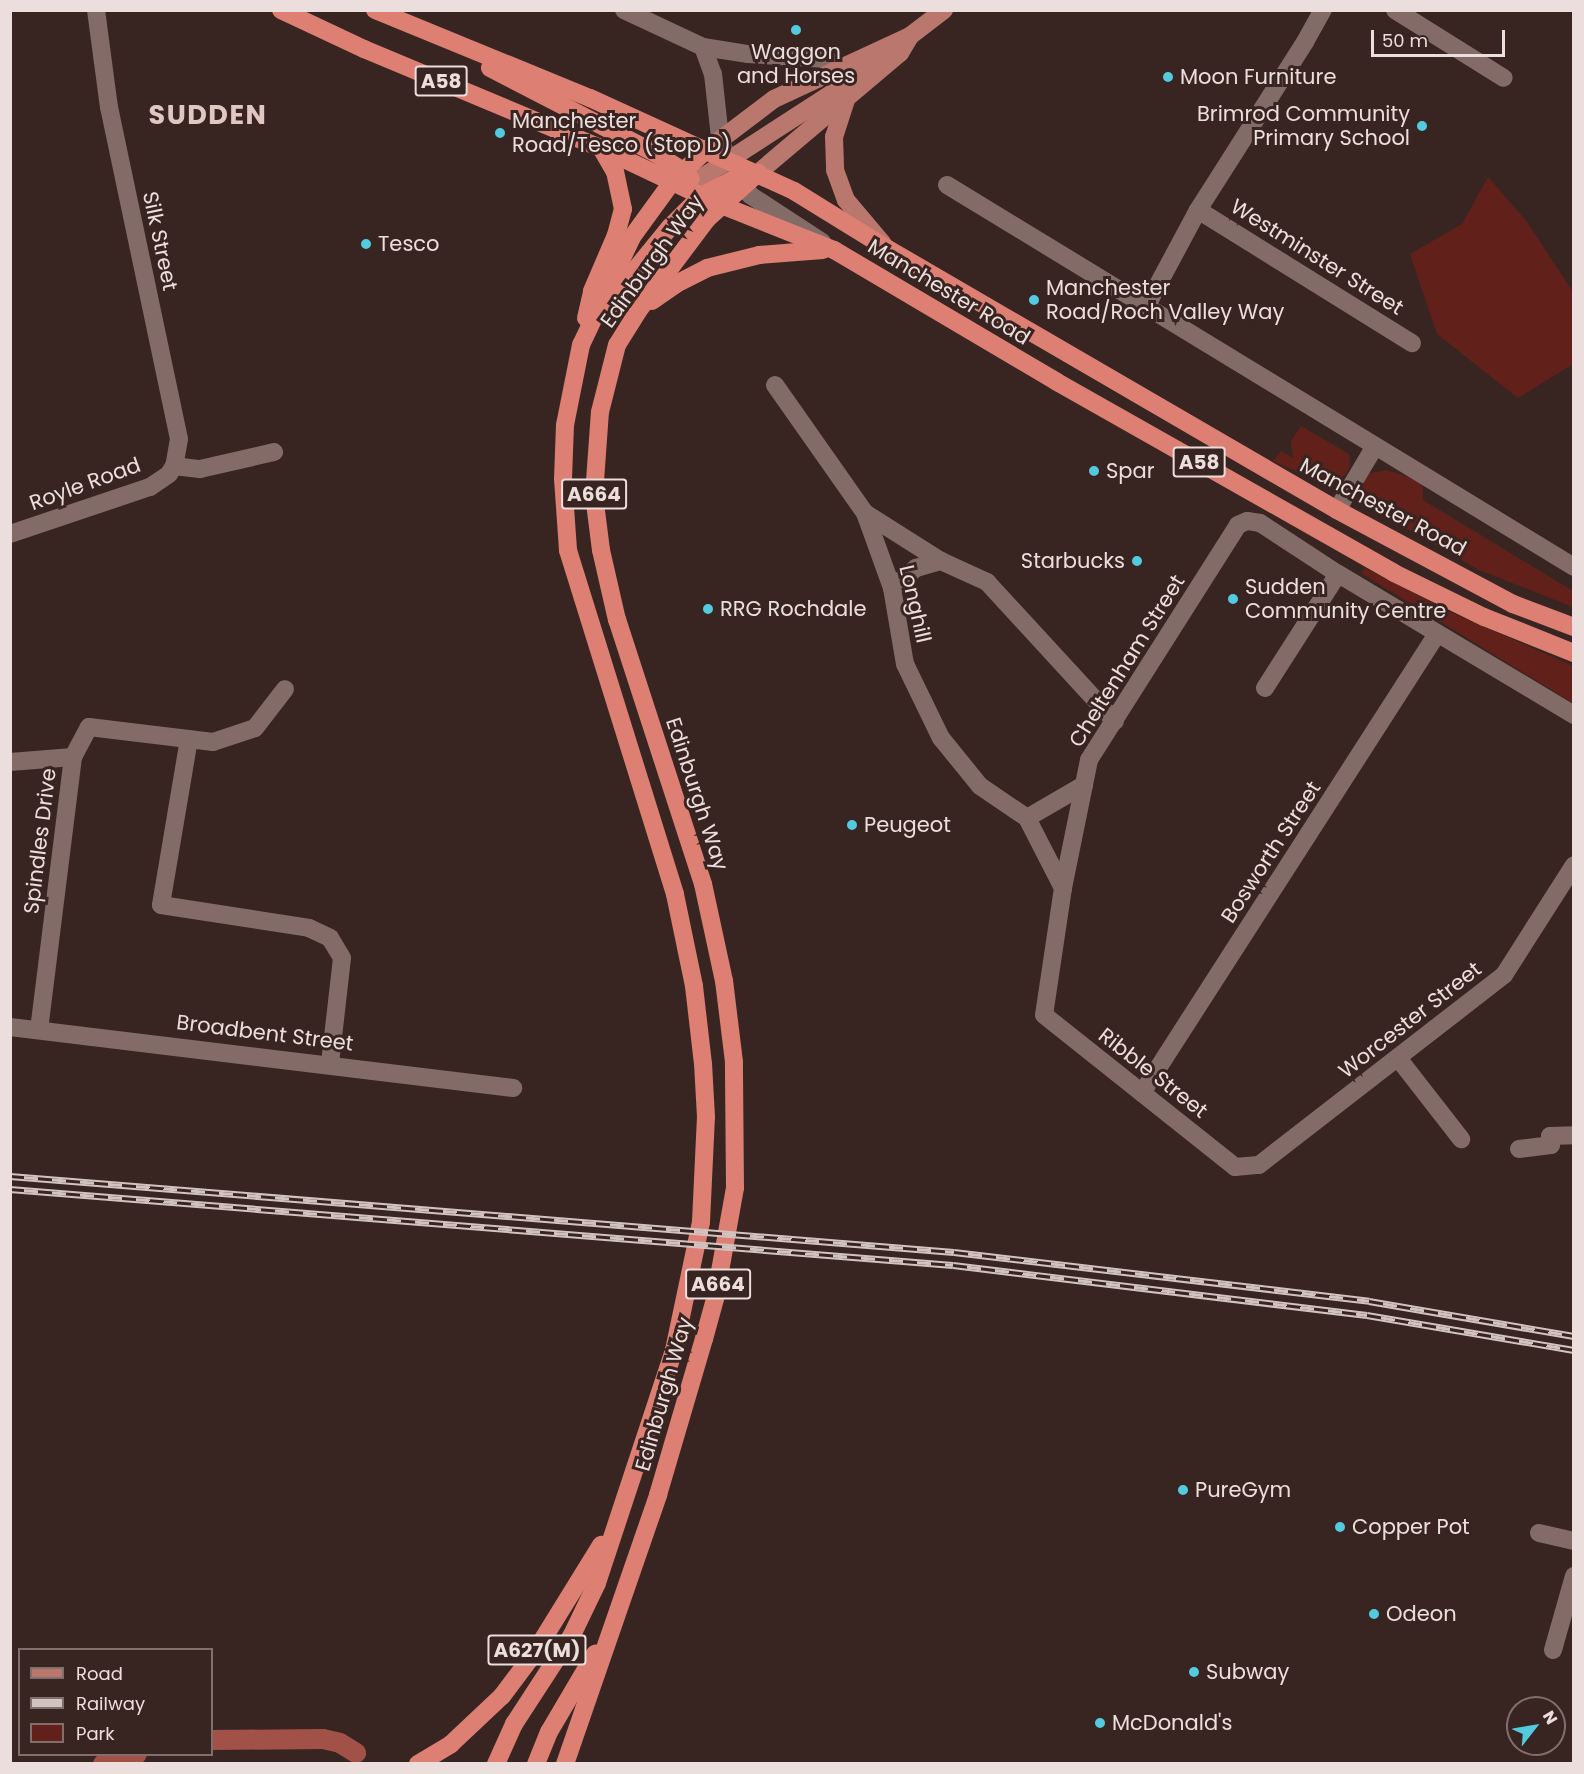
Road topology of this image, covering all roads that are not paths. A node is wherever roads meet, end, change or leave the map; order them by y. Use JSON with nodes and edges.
{"nodes":[{"id":1,"x":281,"y":10,"type":"edge"},
{"id":2,"x":375,"y":10,"type":"edge"},
{"id":3,"x":624,"y":10,"type":"edge"},
{"id":4,"x":944,"y":10,"type":"edge"},
{"id":5,"x":1323,"y":10,"type":"edge"},
{"id":6,"x":1395,"y":10,"type":"edge"},
{"id":7,"x":94,"y":15,"type":"edge"},
{"id":8,"x":415,"y":27,"type":"junction"},
{"id":9,"x":910,"y":36,"type":"junction"},
{"id":10,"x":703,"y":47,"type":"junction"},
{"id":11,"x":1504,"y":78,"type":"dead end"},
{"id":12,"x":849,"y":83,"type":"junction"},
{"id":13,"x":720,"y":137,"type":"junction"},
{"id":14,"x":601,"y":148,"type":"junction"},
{"id":15,"x":704,"y":152,"type":"junction"},
{"id":16,"x":727,"y":161,"type":"junction"},
{"id":17,"x":758,"y":173,"type":"junction"},
{"id":18,"x":687,"y":182,"type":"junction"},
{"id":19,"x":740,"y":182,"type":"junction"},
{"id":20,"x":947,"y":185,"type":"dead end"},
{"id":21,"x":721,"y":205,"type":"junction"},
{"id":22,"x":1198,"y":210,"type":"junction"},
{"id":23,"x":707,"y":219,"type":"junction"},
{"id":24,"x":888,"y":249,"type":"junction"},
{"id":25,"x":834,"y":250,"type":"junction"},
{"id":26,"x":1146,"y":307,"type":"junction"},
{"id":27,"x":638,"y":311,"type":"junction"},
{"id":28,"x":1412,"y":342,"type":"dead end"},
{"id":29,"x":581,"y":345,"type":"junction"},
{"id":30,"x":775,"y":385,"type":"dead end"},
{"id":31,"x":570,"y":394,"type":"junction"},
{"id":32,"x":1375,"y":446,"type":"junction"},
{"id":33,"x":274,"y":452,"type":"dead end"},
{"id":34,"x":174,"y":466,"type":"junction"},
{"id":35,"x":1337,"y":510,"type":"junction"},
{"id":36,"x":865,"y":513,"type":"junction"},
{"id":37,"x":10,"y":534,"type":"edge"},
{"id":38,"x":941,"y":561,"type":"junction"},
{"id":39,"x":1574,"y":567,"type":"edge"},
{"id":40,"x":1338,"y":574,"type":"junction"},
{"id":41,"x":892,"y":588,"type":"junction"},
{"id":42,"x":1574,"y":627,"type":"edge"},
{"id":43,"x":1437,"y":634,"type":"junction"},
{"id":44,"x":1574,"y":653,"type":"edge"},
{"id":45,"x":1265,"y":688,"type":"dead end"},
{"id":46,"x":285,"y":689,"type":"dead end"},
{"id":47,"x":1574,"y":715,"type":"edge"},
{"id":48,"x":1114,"y":721,"type":"junction"},
{"id":49,"x":189,"y":739,"type":"junction"},
{"id":50,"x":73,"y":758,"type":"junction"},
{"id":51,"x":10,"y":762,"type":"edge"},
{"id":52,"x":1084,"y":785,"type":"junction"},
{"id":53,"x":1027,"y":818,"type":"junction"},
{"id":54,"x":1574,"y":865,"type":"edge"},
{"id":55,"x":1063,"y":888,"type":"junction"},
{"id":56,"x":1044,"y":1015,"type":"joint"},
{"id":57,"x":10,"y":1027,"type":"edge"},
{"id":58,"x":39,"y":1029,"type":"junction"},
{"id":59,"x":1398,"y":1058,"type":"junction"},
{"id":60,"x":330,"y":1064,"type":"junction"},
{"id":61,"x":513,"y":1088,"type":"dead end"},
{"id":62,"x":1142,"y":1093,"type":"junction"},
{"id":63,"x":1574,"y":1135,"type":"edge"},
{"id":64,"x":1461,"y":1139,"type":"dead end"},
{"id":65,"x":1519,"y":1149,"type":"dead end"},
{"id":66,"x":1234,"y":1167,"type":"joint"},
{"id":67,"x":622,"y":1508,"type":"junction"},
{"id":68,"x":1539,"y":1533,"type":"dead end"},
{"id":69,"x":1574,"y":1541,"type":"edge"},
{"id":70,"x":1574,"y":1576,"type":"edge"},
{"id":71,"x":615,"y":1619,"type":"junction"},
{"id":72,"x":1553,"y":1650,"type":"dead end"},
{"id":73,"x":418,"y":1764,"type":"edge"},
{"id":74,"x":496,"y":1764,"type":"edge"},
{"id":75,"x":536,"y":1764,"type":"edge"},
{"id":76,"x":565,"y":1764,"type":"edge"}],
"edges":[{"from":1,"to":14,"type":"highway","name":"Manchester Road","number":"A58"},
{"from":2,"to":8,"type":"highway","name":"Manchester Road","number":"A58"},
{"from":3,"to":10,"type":"street"},
{"from":4,"to":9,"type":"main road"},
{"from":5,"to":22,"type":"street"},
{"from":6,"to":11,"type":"street"},
{"from":7,"to":34,"type":"street","name":"Silk Street"},
{"from":8,"to":15,"type":"highway","name":"Manchester Road","number":"A58"},
{"from":8,"to":18,"type":"highway"},
{"from":9,"to":12,"type":"main road"},
{"from":9,"to":12,"type":"main road"},
{"from":10,"to":12,"type":"street"},
{"from":10,"to":13,"type":"street"},
{"from":12,"to":13,"type":"main road"},
{"from":12,"to":16,"type":"main road"},
{"from":12,"to":17,"type":"main road"},
{"from":12,"to":24,"type":"main road"},
{"from":13,"to":15,"type":"main road"},
{"from":13,"to":16,"type":"street"},
{"from":14,"to":18,"type":"highway","name":"Manchester Road","number":"A58"},
{"from":14,"to":29,"type":"highway","number":"A664"},
{"from":15,"to":16,"type":"highway","name":"Manchester Road"},
{"from":15,"to":18,"type":"highway","name":"Edinburgh Way","number":"A664"},
{"from":16,"to":17,"type":"highway","name":"Manchester Road"},
{"from":16,"to":18,"type":"main road"},
{"from":16,"to":19,"type":"street"},
{"from":17,"to":19,"type":"highway","name":"Edinburgh Way","number":"A664"},
{"from":17,"to":24,"type":"highway","name":"Manchester Road","number":"A58"},
{"from":18,"to":19,"type":"highway","name":"Edinburgh Way","number":"A664"},
{"from":18,"to":21,"type":"highway","name":"Manchester Road","number":"A58"},
{"from":18,"to":23,"type":"highway"},
{"from":18,"to":29,"type":"highway","name":"Edinburgh Way","number":"A664"},
{"from":18,"to":31,"type":"highway","name":"Edinburgh Way","number":"A664"},
{"from":19,"to":21,"type":"highway","name":"Edinburgh Way","number":"A664"},
{"from":19,"to":25,"type":"street"},
{"from":20,"to":26,"type":"street","name":"Manchester Road"},
{"from":21,"to":23,"type":"highway","name":"Edinburgh Way","number":"A664"},
{"from":21,"to":25,"type":"highway","name":"Manchester Road","number":"A58"},
{"from":22,"to":26,"type":"street"},
{"from":22,"to":28,"type":"street","name":"Westminster Street"},
{"from":23,"to":27,"type":"highway","name":"Edinburgh Way","number":"A664"},
{"from":24,"to":35,"type":"highway","name":"Manchester Road","number":"A58"},
{"from":25,"to":27,"type":"highway","number":"A664"},
{"from":25,"to":44,"type":"highway","name":"Manchester Road","number":"A58"},
{"from":26,"to":32,"type":"street","name":"Manchester Road"},
{"from":27,"to":71,"type":"highway","name":"Edinburgh Way","number":"A664"},
{"from":29,"to":31,"type":"highway","name":"Edinburgh Way","number":"A664"},
{"from":30,"to":36,"type":"street","name":"Longhill"},
{"from":31,"to":67,"type":"highway","name":"Edinburgh Way","number":"A664"},
{"from":32,"to":35,"type":"street"},
{"from":32,"to":39,"type":"street","name":"Manchester Road"},
{"from":33,"to":34,"type":"street"},
{"from":34,"to":37,"type":"street","name":"Royle Road"},
{"from":35,"to":42,"type":"highway","name":"Manchester Road","number":"A58"},
{"from":36,"to":38,"type":"street"},
{"from":36,"to":41,"type":"street","name":"Longhill"},
{"from":38,"to":41,"type":"street"},
{"from":38,"to":48,"type":"street"},
{"from":40,"to":43,"type":"street"},
{"from":40,"to":45,"type":"street"},
{"from":40,"to":48,"type":"street","name":"Cheltenham Street"},
{"from":41,"to":53,"type":"street","name":"Longhill"},
{"from":43,"to":47,"type":"street"},
{"from":43,"to":62,"type":"street","name":"Bosworth Street"},
{"from":46,"to":49,"type":"street"},
{"from":48,"to":52,"type":"street","name":"Cheltenham Street"},
{"from":49,"to":50,"type":"street"},
{"from":49,"to":60,"type":"street"},
{"from":50,"to":51,"type":"street","name":"Spindles Drive"},
{"from":50,"to":58,"type":"street","name":"Spindles Drive"},
{"from":52,"to":53,"type":"street"},
{"from":52,"to":55,"type":"street","name":"Cheltenham Street"},
{"from":53,"to":55,"type":"street"},
{"from":54,"to":59,"type":"street","name":"Worcester Street"},
{"from":55,"to":56,"type":"street","name":"Cheltenham Street"},
{"from":56,"to":62,"type":"street","name":"Ribble Street"},
{"from":57,"to":58,"type":"street","name":"Broadbent Street"},
{"from":58,"to":60,"type":"street","name":"Broadbent Street"},
{"from":59,"to":64,"type":"street"},
{"from":59,"to":66,"type":"street","name":"Worcester Street"},
{"from":60,"to":61,"type":"street","name":"Broadbent Street"},
{"from":62,"to":66,"type":"street","name":"Ribble Street"},
{"from":63,"to":65,"type":"street"},
{"from":67,"to":73,"type":"highway","number":"A627(M)"},
{"from":67,"to":74,"type":"highway","name":"Edinburgh Way","number":"A664"},
{"from":68,"to":69,"type":"street"},
{"from":70,"to":72,"type":"street"},
{"from":71,"to":75,"type":"highway"},
{"from":71,"to":76,"type":"highway","name":"Edinburgh Way","number":"A664"}]}
